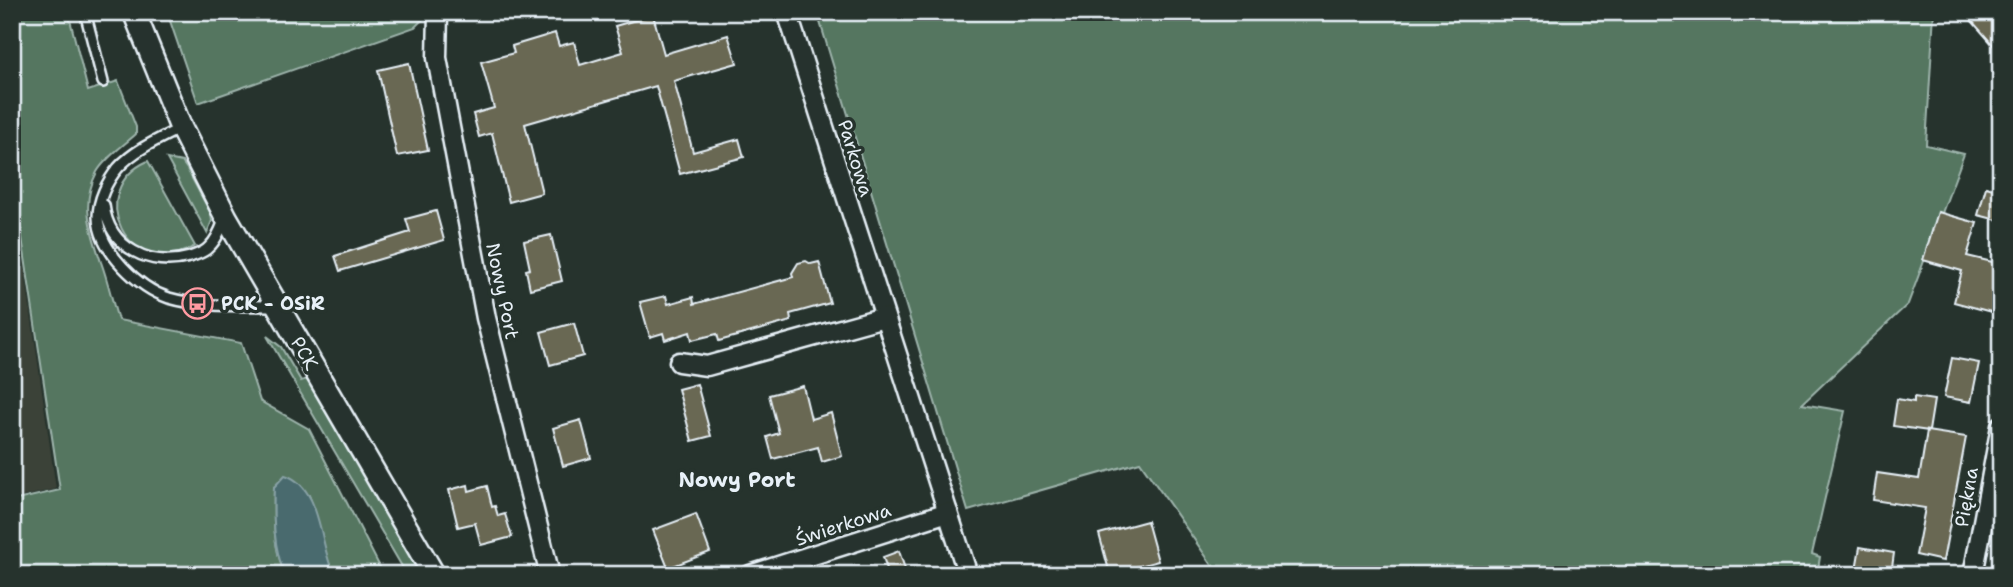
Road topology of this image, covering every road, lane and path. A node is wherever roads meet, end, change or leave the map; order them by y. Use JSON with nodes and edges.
{"nodes":[{"id":1,"x":85,"y":12,"type":"edge"},
{"id":2,"x":134,"y":12,"type":"edge"},
{"id":3,"x":438,"y":12,"type":"edge"},
{"id":4,"x":788,"y":12,"type":"edge"},
{"id":5,"x":103,"y":82,"type":"dead end"},
{"id":6,"x":181,"y":128,"type":"junction"},
{"id":7,"x":103,"y":193,"type":"junction"},
{"id":8,"x":226,"y":217,"type":"junction"},
{"id":9,"x":278,"y":306,"type":"junction"},
{"id":10,"x":884,"y":317,"type":"junction"},
{"id":11,"x":679,"y":362,"type":"dead end"},
{"id":12,"x":2001,"y":426,"type":"edge"},
{"id":13,"x":948,"y":512,"type":"junction"},
{"id":14,"x":433,"y":575,"type":"edge"},
{"id":15,"x":550,"y":575,"type":"edge"},
{"id":16,"x":750,"y":575,"type":"edge"},
{"id":17,"x":968,"y":575,"type":"edge"},
{"id":18,"x":1973,"y":575,"type":"edge"}],
"edges":[{"from":1,"to":5,"type":"lane"},
{"from":2,"to":6,"type":"street","name":"PCK"},
{"from":3,"to":15,"type":"street","name":"Nowy Port"},
{"from":4,"to":10,"type":"street","name":"Parkowa"},
{"from":6,"to":7,"type":"lane"},
{"from":6,"to":8,"type":"street","name":"PCK"},
{"from":7,"to":8,"type":"lane"},
{"from":7,"to":9,"type":"lane"},
{"from":8,"to":9,"type":"street","name":"PCK"},
{"from":9,"to":14,"type":"street","name":"PCK"},
{"from":10,"to":11,"type":"street"},
{"from":10,"to":13,"type":"street","name":"Parkowa"},
{"from":12,"to":18,"type":"street","name":"Piękna"},
{"from":13,"to":16,"type":"street","name":"Świerkowa"},
{"from":13,"to":17,"type":"street","name":"Parkowa"}]}
